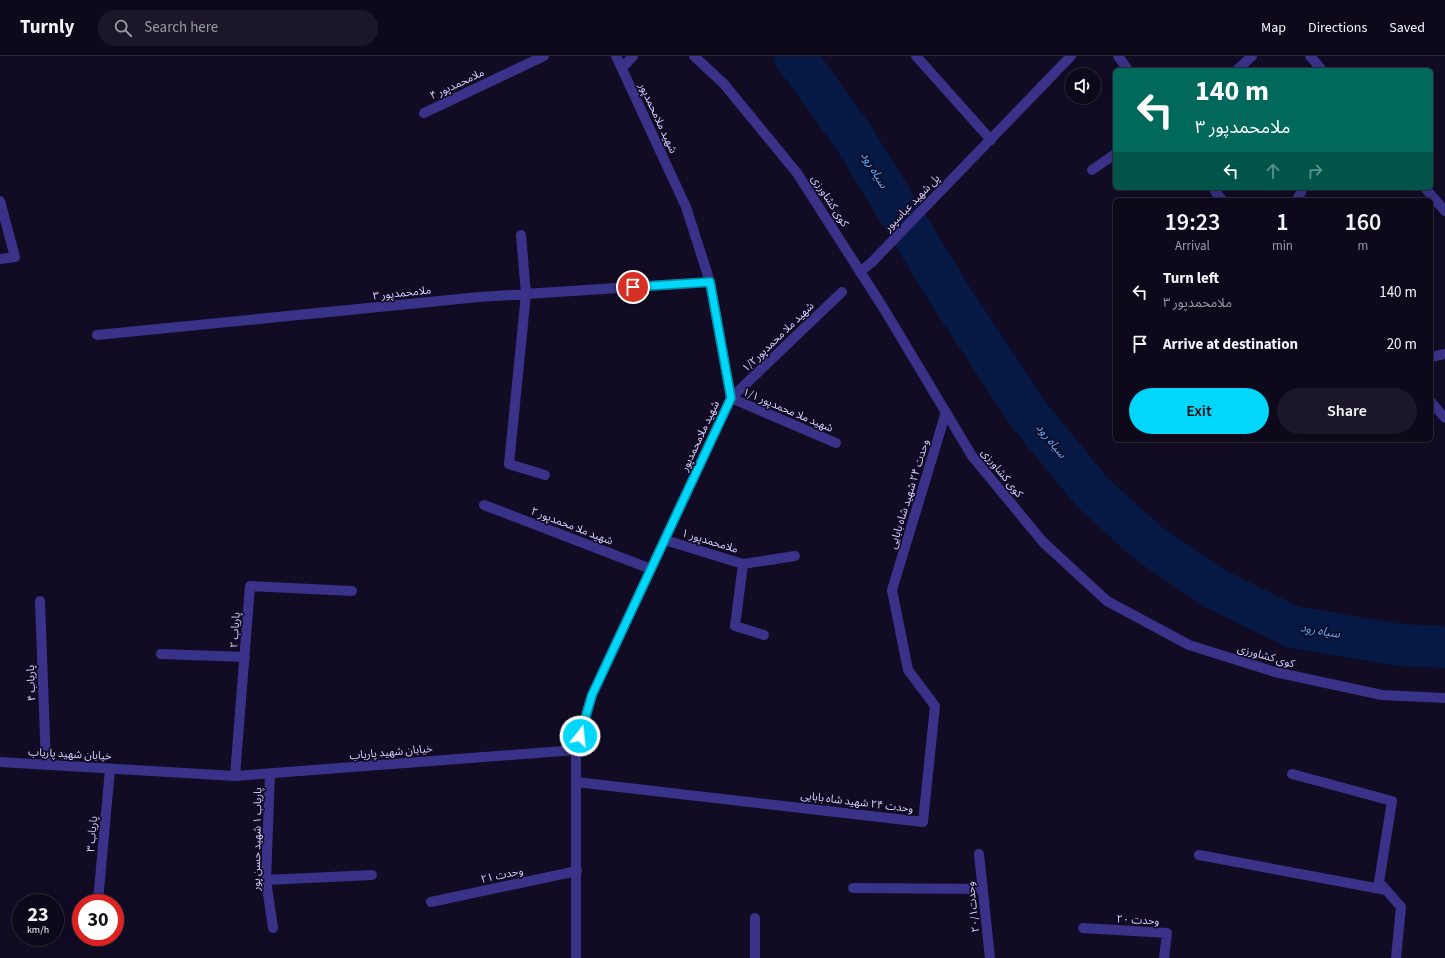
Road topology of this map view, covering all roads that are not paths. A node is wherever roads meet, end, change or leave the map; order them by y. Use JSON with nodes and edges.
{"nodes":[{"id":1,"x":544,"y":56,"type":"edge"},
{"id":2,"x":616,"y":56,"type":"edge"},
{"id":3,"x":633,"y":56,"type":"edge"},
{"id":4,"x":694,"y":56,"type":"edge"},
{"id":5,"x":916,"y":56,"type":"edge"},
{"id":6,"x":1071,"y":56,"type":"edge"},
{"id":7,"x":1118,"y":56,"type":"edge"},
{"id":8,"x":1252,"y":56,"type":"edge"},
{"id":9,"x":1310,"y":56,"type":"edge"},
{"id":10,"x":622,"y":68,"type":"junction"},
{"id":11,"x":1127,"y":68,"type":"edge"},
{"id":12,"x":1239,"y":68,"type":"edge"},
{"id":13,"x":1320,"y":68,"type":"edge"},
{"id":14,"x":424,"y":113,"type":"dead end"},
{"id":15,"x":991,"y":140,"type":"junction"},
{"id":16,"x":1113,"y":155,"type":"edge"},
{"id":17,"x":1092,"y":170,"type":"dead end"},
{"id":18,"x":1427,"y":190,"type":"edge"},
{"id":19,"x":0,"y":201,"type":"edge"},
{"id":20,"x":1445,"y":211,"type":"edge"},
{"id":21,"x":520,"y":235,"type":"dead end"},
{"id":22,"x":0,"y":259,"type":"edge"},
{"id":23,"x":860,"y":272,"type":"junction"},
{"id":24,"x":710,"y":282,"type":"junction"},
{"id":25,"x":842,"y":292,"type":"dead end"},
{"id":26,"x":526,"y":294,"type":"junction"},
{"id":27,"x":97,"y":335,"type":"dead end"},
{"id":28,"x":1445,"y":354,"type":"edge"},
{"id":29,"x":1433,"y":357,"type":"edge"},
{"id":30,"x":731,"y":398,"type":"junction"},
{"id":31,"x":1433,"y":404,"type":"edge"},
{"id":32,"x":946,"y":412,"type":"junction"},
{"id":33,"x":1445,"y":418,"type":"edge"},
{"id":34,"x":836,"y":443,"type":"dead end"},
{"id":35,"x":545,"y":476,"type":"dead end"},
{"id":36,"x":484,"y":505,"type":"dead end"},
{"id":37,"x":665,"y":540,"type":"junction"},
{"id":38,"x":795,"y":556,"type":"dead end"},
{"id":39,"x":743,"y":564,"type":"junction"},
{"id":40,"x":651,"y":569,"type":"junction"},
{"id":41,"x":352,"y":591,"type":"dead end"},
{"id":42,"x":40,"y":601,"type":"dead end"},
{"id":43,"x":764,"y":634,"type":"dead end"},
{"id":44,"x":162,"y":654,"type":"dead end"},
{"id":45,"x":245,"y":657,"type":"junction"},
{"id":46,"x":1445,"y":698,"type":"edge"},
{"id":47,"x":576,"y":750,"type":"junction"},
{"id":48,"x":0,"y":762,"type":"edge"},
{"id":49,"x":46,"y":765,"type":"junction"},
{"id":50,"x":110,"y":769,"type":"junction"},
{"id":51,"x":270,"y":774,"type":"junction"},
{"id":52,"x":1292,"y":774,"type":"dead end"},
{"id":53,"x":235,"y":776,"type":"junction"},
{"id":54,"x":576,"y":782,"type":"junction"},
{"id":55,"x":979,"y":854,"type":"dead end"},
{"id":56,"x":1199,"y":855,"type":"dead end"},
{"id":57,"x":577,"y":871,"type":"junction"},
{"id":58,"x":372,"y":875,"type":"dead end"},
{"id":59,"x":266,"y":880,"type":"junction"},
{"id":60,"x":853,"y":888,"type":"dead end"},
{"id":61,"x":983,"y":889,"type":"junction"},
{"id":62,"x":1386,"y":890,"type":"junction"},
{"id":63,"x":99,"y":894,"type":"edge"},
{"id":64,"x":431,"y":902,"type":"dead end"},
{"id":65,"x":755,"y":918,"type":"dead end"},
{"id":66,"x":272,"y":928,"type":"dead end"},
{"id":67,"x":1083,"y":928,"type":"dead end"},
{"id":68,"x":576,"y":958,"type":"edge"},
{"id":69,"x":755,"y":958,"type":"edge"},
{"id":70,"x":990,"y":958,"type":"edge"},
{"id":71,"x":1164,"y":958,"type":"edge"},
{"id":72,"x":1396,"y":958,"type":"edge"}],
"edges":[{"from":1,"to":14,"type":"street","name":"ملامحمدپور ۴"},
{"from":2,"to":10,"type":"street","name":"شهید ملامحمدپور"},
{"from":3,"to":10,"type":"street"},
{"from":4,"to":23,"type":"street","name":"کوی کشاورزی"},
{"from":5,"to":15,"type":"street"},
{"from":6,"to":15,"type":"street","name":"پل شهید عباسپور"},
{"from":7,"to":11,"type":"street"},
{"from":8,"to":12,"type":"street"},
{"from":9,"to":13,"type":"street"},
{"from":10,"to":24,"type":"street","name":"شهید ملامحمدپور"},
{"from":15,"to":23,"type":"street","name":"پل شهید عباسپور"},
{"from":16,"to":17,"type":"street"},
{"from":18,"to":20,"type":"street"},
{"from":19,"to":22,"type":"street"},
{"from":21,"to":26,"type":"street"},
{"from":23,"to":32,"type":"street","name":"کوی کشاورزی"},
{"from":24,"to":26,"type":"street","name":"ملامحمدپور ۳"},
{"from":24,"to":30,"type":"street","name":"شهید ملامحمدپور"},
{"from":25,"to":30,"type":"street","name":"شهید ملا محمدپور۱/۲"},
{"from":26,"to":27,"type":"street","name":"ملامحمدپور ۳"},
{"from":26,"to":35,"type":"street"},
{"from":28,"to":29,"type":"street"},
{"from":30,"to":34,"type":"street","name":"شهید ملا محمدپور ۱/۱"},
{"from":30,"to":37,"type":"street","name":"شهید ملامحمدپور"},
{"from":31,"to":33,"type":"street"},
{"from":32,"to":46,"type":"street","name":"کوی کشاورزی"},
{"from":32,"to":54,"type":"street","name":"وحدت ۲۴ شهید شاه بابایی"},
{"from":36,"to":40,"type":"street","name":"شهید ملا محمدپور ۲"},
{"from":37,"to":39,"type":"street","name":"ملامحمدپور ۱"},
{"from":37,"to":40,"type":"street","name":"شهید ملامحمدپور"},
{"from":38,"to":39,"type":"street","name":"ملامحمدپور ۱"},
{"from":39,"to":43,"type":"street"},
{"from":40,"to":47,"type":"street","name":"شهید ملامحمدپور"},
{"from":41,"to":45,"type":"street","name":"پاریاب ۲"},
{"from":42,"to":49,"type":"street","name":"پاریاب ۴"},
{"from":44,"to":45,"type":"street"},
{"from":45,"to":53,"type":"street","name":"پاریاب ۲"},
{"from":47,"to":51,"type":"street","name":"خیابان شهید پاریاب"},
{"from":47,"to":54,"type":"street"},
{"from":48,"to":49,"type":"street","name":"خیابان شهید پاریاب"},
{"from":49,"to":50,"type":"street","name":"خیابان شهید پاریاب"},
{"from":50,"to":53,"type":"street","name":"خیابان شهید پاریاب"},
{"from":50,"to":63,"type":"street","name":"پاریاب ۳"},
{"from":51,"to":53,"type":"street","name":"خیابان شهید پاریاب"},
{"from":51,"to":59,"type":"street","name":"پاریاب ۱ شهید حسن پور"},
{"from":52,"to":62,"type":"street"},
{"from":54,"to":57,"type":"street"},
{"from":55,"to":61,"type":"street","name":"وحدت۲۰/۱"},
{"from":56,"to":62,"type":"street"},
{"from":57,"to":64,"type":"street","name":"وحدت ۲۱"},
{"from":57,"to":68,"type":"street"},
{"from":58,"to":59,"type":"street"},
{"from":59,"to":66,"type":"street","name":"پاریاب ۱ شهید حسن پور"},
{"from":60,"to":61,"type":"street"},
{"from":61,"to":70,"type":"street","name":"وحدت۲۰/۱"},
{"from":62,"to":72,"type":"street"},
{"from":65,"to":69,"type":"street"},
{"from":67,"to":71,"type":"street","name":"وحدت ۲۰"}]}
